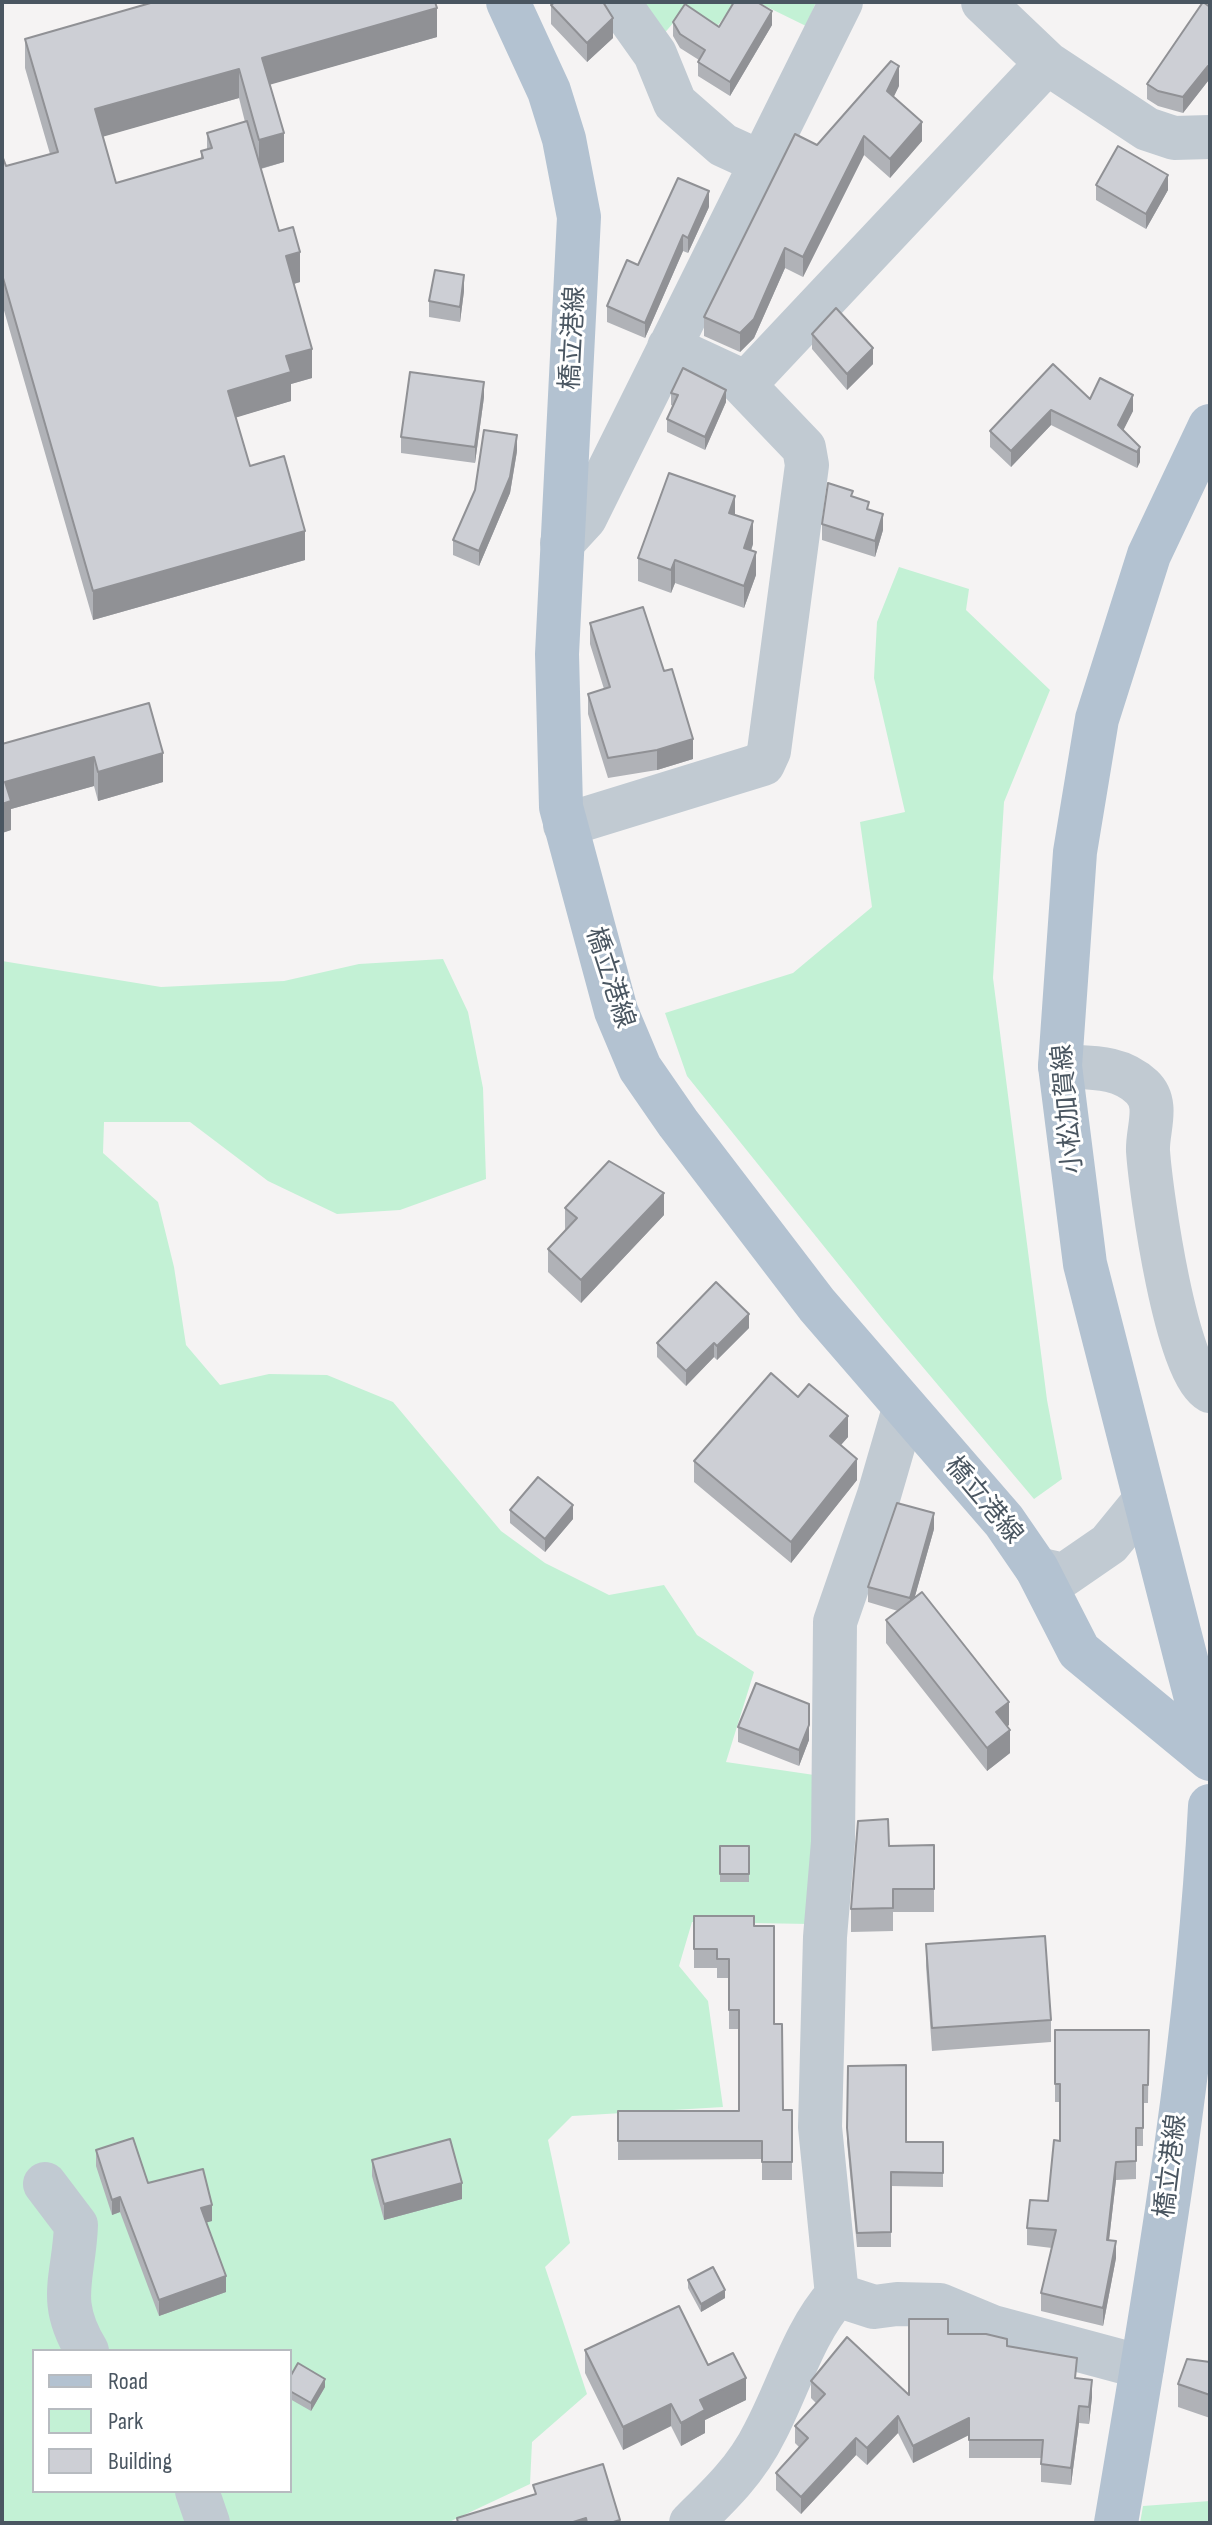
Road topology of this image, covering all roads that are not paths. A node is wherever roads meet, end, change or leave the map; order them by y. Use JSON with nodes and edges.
{"nodes":[{"id":1,"x":508,"y":2,"type":"edge"},
{"id":2,"x":618,"y":2,"type":"edge"},
{"id":3,"x":841,"y":2,"type":"edge"},
{"id":4,"x":983,"y":2,"type":"edge"},
{"id":5,"x":1047,"y":63,"type":"junction"},
{"id":6,"x":1210,"y":137,"type":"edge"},
{"id":7,"x":760,"y":162,"type":"junction"},
{"id":8,"x":669,"y":347,"type":"junction"},
{"id":9,"x":744,"y":385,"type":"junction"},
{"id":10,"x":1210,"y":426,"type":"edge"},
{"id":11,"x":562,"y":543,"type":"junction"},
{"id":12,"x":565,"y":825,"type":"junction"},
{"id":13,"x":1060,"y":1066,"type":"junction"},
{"id":14,"x":1210,"y":1391,"type":"edge"},
{"id":15,"x":904,"y":1409,"type":"junction"},
{"id":16,"x":1145,"y":1500,"type":"junction"},
{"id":17,"x":1037,"y":1569,"type":"junction"},
{"id":18,"x":1210,"y":1753,"type":"edge"},
{"id":19,"x":1210,"y":1759,"type":"edge"},
{"id":20,"x":1210,"y":1806,"type":"edge"},
{"id":21,"x":45,"y":2184,"type":"dead end"},
{"id":22,"x":837,"y":2295,"type":"junction"},
{"id":23,"x":86,"y":2349,"type":"edge"},
{"id":24,"x":1142,"y":2367,"type":"junction"},
{"id":25,"x":198,"y":2493,"type":"edge"},
{"id":26,"x":208,"y":2523,"type":"edge"},
{"id":27,"x":691,"y":2523,"type":"edge"},
{"id":28,"x":1116,"y":2523,"type":"edge"}],
"edges":[{"from":1,"to":11,"type":"main road","name":"橋立港線"},
{"from":2,"to":7,"type":"street"},
{"from":3,"to":7,"type":"street"},
{"from":4,"to":5,"type":"street"},
{"from":5,"to":6,"type":"street"},
{"from":5,"to":9,"type":"street"},
{"from":7,"to":8,"type":"street"},
{"from":8,"to":9,"type":"street"},
{"from":8,"to":11,"type":"street"},
{"from":9,"to":12,"type":"street"},
{"from":10,"to":13,"type":"main road","name":"小松加賀線"},
{"from":11,"to":12,"type":"main road","name":"橋立港線"},
{"from":12,"to":15,"type":"main road","name":"橋立港線"},
{"from":13,"to":14,"type":"street"},
{"from":13,"to":16,"type":"main road","name":"小松加賀線"},
{"from":15,"to":17,"type":"main road","name":"橋立港線"},
{"from":15,"to":22,"type":"street"},
{"from":16,"to":17,"type":"street"},
{"from":16,"to":18,"type":"main road","name":"小松加賀線"},
{"from":17,"to":19,"type":"main road","name":"橋立港線"},
{"from":20,"to":24,"type":"main road","name":"橋立港線"},
{"from":21,"to":23,"type":"street"},
{"from":22,"to":24,"type":"street"},
{"from":22,"to":27,"type":"street"},
{"from":24,"to":28,"type":"main road","name":"橋立港線"},
{"from":25,"to":26,"type":"street"}]}
